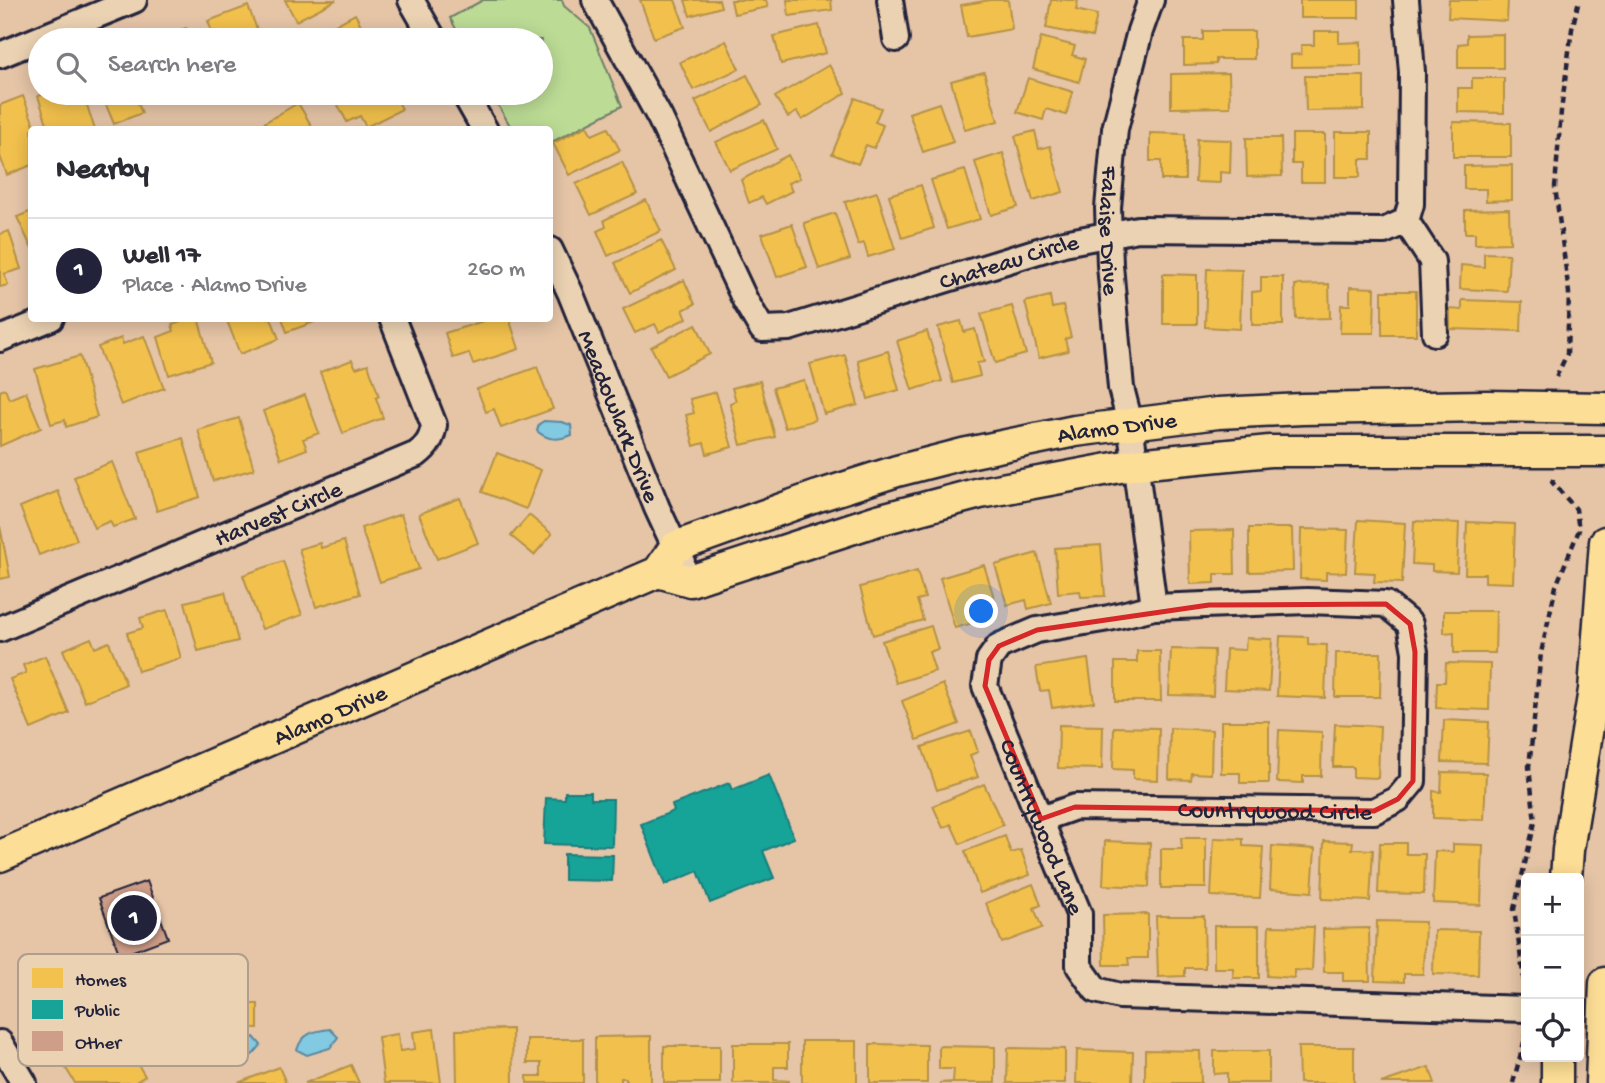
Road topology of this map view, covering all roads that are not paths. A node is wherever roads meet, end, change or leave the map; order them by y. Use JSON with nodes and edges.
{"nodes":[{"id":1,"x":134,"y":0,"type":"edge"},
{"id":2,"x":411,"y":0,"type":"edge"},
{"id":3,"x":595,"y":0,"type":"edge"},
{"id":4,"x":890,"y":0,"type":"edge"},
{"id":5,"x":1151,"y":0,"type":"edge"},
{"id":6,"x":1406,"y":0,"type":"edge"},
{"id":7,"x":66,"y":28,"type":"edge"},
{"id":8,"x":427,"y":28,"type":"edge"},
{"id":9,"x":897,"y":39,"type":"dead end"},
{"id":10,"x":28,"y":44,"type":"edge"},
{"id":11,"x":0,"y":55,"type":"edge"},
{"id":12,"x":469,"y":105,"type":"edge"},
{"id":13,"x":477,"y":126,"type":"edge"},
{"id":14,"x":1406,"y":220,"type":"junction"},
{"id":15,"x":1109,"y":234,"type":"junction"},
{"id":16,"x":553,"y":256,"type":"edge"},
{"id":17,"x":41,"y":322,"type":"edge"},
{"id":18,"x":394,"y":322,"type":"edge"},
{"id":19,"x":1435,"y":333,"type":"dead end"},
{"id":20,"x":0,"y":339,"type":"edge"},
{"id":21,"x":1605,"y":408,"type":"edge"},
{"id":22,"x":1130,"y":423,"type":"junction"},
{"id":23,"x":1605,"y":451,"type":"edge"},
{"id":24,"x":1136,"y":464,"type":"junction"},
{"id":25,"x":1605,"y":542,"type":"edge"},
{"id":26,"x":676,"y":547,"type":"junction"},
{"id":27,"x":658,"y":572,"type":"junction"},
{"id":28,"x":690,"y":581,"type":"junction"},
{"id":29,"x":1154,"y":607,"type":"junction"},
{"id":30,"x":0,"y":629,"type":"edge"},
{"id":31,"x":1041,"y":819,"type":"junction"},
{"id":32,"x":0,"y":856,"type":"edge"},
{"id":33,"x":1566,"y":873,"type":"edge"},
{"id":34,"x":1605,"y":982,"type":"edge"},
{"id":35,"x":1521,"y":1009,"type":"edge"},
{"id":36,"x":0,"y":1043,"type":"edge"},
{"id":37,"x":1557,"y":1062,"type":"edge"},
{"id":38,"x":24,"y":1083,"type":"edge"},
{"id":39,"x":1557,"y":1083,"type":"edge"},
{"id":40,"x":1601,"y":1083,"type":"edge"}],
"edges":[{"from":1,"to":7,"type":"street"},
{"from":2,"to":8,"type":"street"},
{"from":3,"to":15,"type":"street","name":"Chateau Circle"},
{"from":4,"to":9,"type":"street"},
{"from":5,"to":15,"type":"street","name":"Falaise Drive"},
{"from":6,"to":14,"type":"street"},
{"from":10,"to":11,"type":"street"},
{"from":12,"to":13,"type":"street"},
{"from":14,"to":15,"type":"street","name":"Chateau Circle"},
{"from":14,"to":19,"type":"street"},
{"from":15,"to":22,"type":"street","name":"Falaise Drive"},
{"from":16,"to":26,"type":"street","name":"Meadowlark Drive"},
{"from":17,"to":20,"type":"street"},
{"from":18,"to":30,"type":"street","name":"Harvest Circle"},
{"from":21,"to":22,"type":"main road","name":"Alamo Drive"},
{"from":22,"to":24,"type":"street","name":"Falaise Drive"},
{"from":22,"to":26,"type":"main road","name":"Alamo Drive"},
{"from":23,"to":24,"type":"main road","name":"Alamo Drive"},
{"from":24,"to":28,"type":"main road","name":"Alamo Drive"},
{"from":24,"to":29,"type":"street","name":"Falaise Drive"},
{"from":25,"to":33,"type":"main road"},
{"from":26,"to":27,"type":"main road"},
{"from":26,"to":28,"type":"street","name":"Meadowlark Drive"},
{"from":27,"to":28,"type":"main road"},
{"from":27,"to":32,"type":"main road","name":"Alamo Drive"},
{"from":29,"to":31,"type":"street","name":"Countrywood Lane"},
{"from":29,"to":31,"type":"street","name":"Countrywood Circle"},
{"from":31,"to":35,"type":"street","name":"Countrywood Lane"},
{"from":34,"to":40,"type":"main road"},
{"from":36,"to":38,"type":"street"},
{"from":37,"to":39,"type":"main road"}]}
